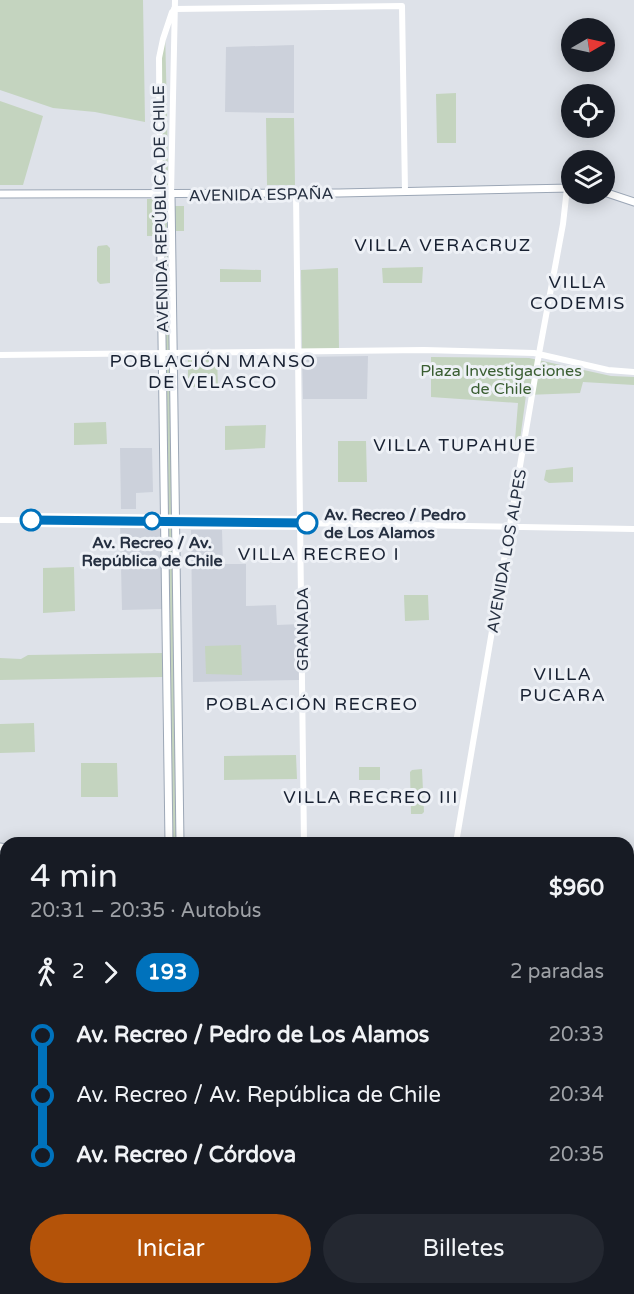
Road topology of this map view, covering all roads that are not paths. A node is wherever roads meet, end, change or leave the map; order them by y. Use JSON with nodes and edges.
{"nodes":[{"id":1,"x":175,"y":0,"type":"edge"},
{"id":2,"x":174,"y":9,"type":"junction"},
{"id":3,"x":159,"y":58,"type":"junction"},
{"id":4,"x":172,"y":59,"type":"junction"},
{"id":5,"x":159,"y":159,"type":"junction"},
{"id":6,"x":171,"y":159,"type":"junction"},
{"id":7,"x":561,"y":188,"type":"edge"},
{"id":8,"x":405,"y":192,"type":"junction"},
{"id":9,"x":296,"y":193,"type":"junction"},
{"id":10,"x":0,"y":195,"type":"edge"},
{"id":11,"x":160,"y":195,"type":"junction"},
{"id":12,"x":171,"y":195,"type":"junction"},
{"id":13,"x":615,"y":196,"type":"edge"},
{"id":14,"x":634,"y":202,"type":"edge"},
{"id":15,"x":567,"y":204,"type":"edge"},
{"id":16,"x":299,"y":351,"type":"junction"},
{"id":17,"x":162,"y":353,"type":"junction"},
{"id":18,"x":174,"y":353,"type":"junction"},
{"id":19,"x":539,"y":354,"type":"junction"},
{"id":20,"x":0,"y":355,"type":"edge"},
{"id":21,"x":634,"y":372,"type":"edge"},
{"id":22,"x":163,"y":424,"type":"junction"},
{"id":23,"x":174,"y":431,"type":"junction"},
{"id":24,"x":0,"y":520,"type":"edge"},
{"id":25,"x":165,"y":521,"type":"junction"},
{"id":26,"x":176,"y":521,"type":"junction"},
{"id":27,"x":301,"y":523,"type":"junction"},
{"id":28,"x":510,"y":527,"type":"junction"},
{"id":29,"x":634,"y":529,"type":"edge"},
{"id":30,"x":176,"y":588,"type":"junction"},
{"id":31,"x":165,"y":589,"type":"junction"},
{"id":32,"x":166,"y":633,"type":"junction"},
{"id":33,"x":177,"y":633,"type":"junction"},
{"id":34,"x":168,"y":770,"type":"junction"},
{"id":35,"x":179,"y":770,"type":"junction"},
{"id":36,"x":169,"y":837,"type":"edge"},
{"id":37,"x":180,"y":837,"type":"edge"},
{"id":38,"x":304,"y":837,"type":"edge"},
{"id":39,"x":457,"y":837,"type":"edge"}],
"edges":[{"from":1,"to":2,"type":"street","name":"AVENIDA REPÚBLICA DE CHILE"},
{"from":2,"to":3,"type":"street","name":"AVENIDA REPÚBLICA DE CHILE"},
{"from":2,"to":4,"type":"street","name":"AVENIDA REPÚBLICA DE CHILE"},
{"from":2,"to":8,"type":"street"},
{"from":3,"to":4,"type":"street"},
{"from":3,"to":5,"type":"street","name":"AVENIDA REPÚBLICA DE CHILE"},
{"from":4,"to":6,"type":"street","name":"AVENIDA REPÚBLICA DE CHILE"},
{"from":5,"to":6,"type":"street"},
{"from":5,"to":11,"type":"street","name":"AVENIDA REPÚBLICA DE CHILE"},
{"from":6,"to":12,"type":"street","name":"AVENIDA REPÚBLICA DE CHILE"},
{"from":7,"to":8,"type":"main road","name":"AVENIDA ESPAÑA"},
{"from":8,"to":9,"type":"main road","name":"AVENIDA ESPAÑA"},
{"from":9,"to":12,"type":"main road","name":"AVENIDA ESPAÑA"},
{"from":9,"to":16,"type":"street","name":"GRANADA"},
{"from":10,"to":11,"type":"main road","name":"AVENIDA ESPAÑA"},
{"from":11,"to":12,"type":"main road","name":"AVENIDA ESPAÑA"},
{"from":11,"to":17,"type":"main road","name":"AVENIDA REPÚBLICA DE CHILE"},
{"from":12,"to":18,"type":"main road","name":"AVENIDA REPÚBLICA DE CHILE"},
{"from":13,"to":14,"type":"main road"},
{"from":15,"to":19,"type":"street","name":"AVENIDA LOS ALPES"},
{"from":16,"to":18,"type":"street"},
{"from":16,"to":19,"type":"street"},
{"from":16,"to":27,"type":"street","name":"GRANADA"},
{"from":17,"to":18,"type":"street"},
{"from":17,"to":20,"type":"street"},
{"from":17,"to":22,"type":"main road","name":"AVENIDA REPÚBLICA DE CHILE"},
{"from":18,"to":23,"type":"main road","name":"AVENIDA REPÚBLICA DE CHILE"},
{"from":19,"to":21,"type":"street"},
{"from":19,"to":28,"type":"street","name":"AVENIDA LOS ALPES"},
{"from":22,"to":23,"type":"main road"},
{"from":22,"to":25,"type":"main road","name":"AVENIDA REPÚBLICA DE CHILE"},
{"from":23,"to":26,"type":"main road","name":"AVENIDA REPÚBLICA DE CHILE"},
{"from":24,"to":25,"type":"street"},
{"from":25,"to":26,"type":"street"},
{"from":25,"to":31,"type":"main road","name":"AVENIDA REPÚBLICA DE CHILE"},
{"from":26,"to":27,"type":"street"},
{"from":26,"to":30,"type":"main road","name":"AVENIDA REPÚBLICA DE CHILE"},
{"from":27,"to":28,"type":"street"},
{"from":27,"to":38,"type":"street","name":"GRANADA"},
{"from":28,"to":29,"type":"street"},
{"from":28,"to":39,"type":"street","name":"AVENIDA LOS ALPES"},
{"from":30,"to":31,"type":"main road"},
{"from":30,"to":33,"type":"main road","name":"AVENIDA REPÚBLICA DE CHILE"},
{"from":31,"to":32,"type":"main road","name":"AVENIDA REPÚBLICA DE CHILE"},
{"from":32,"to":33,"type":"main road"},
{"from":32,"to":34,"type":"main road","name":"AVENIDA REPÚBLICA DE CHILE"},
{"from":33,"to":35,"type":"main road","name":"AVENIDA REPÚBLICA DE CHILE"},
{"from":34,"to":35,"type":"main road"},
{"from":34,"to":36,"type":"main road","name":"AVENIDA REPÚBLICA DE CHILE"},
{"from":35,"to":37,"type":"main road","name":"AVENIDA REPÚBLICA DE CHILE"}]}
